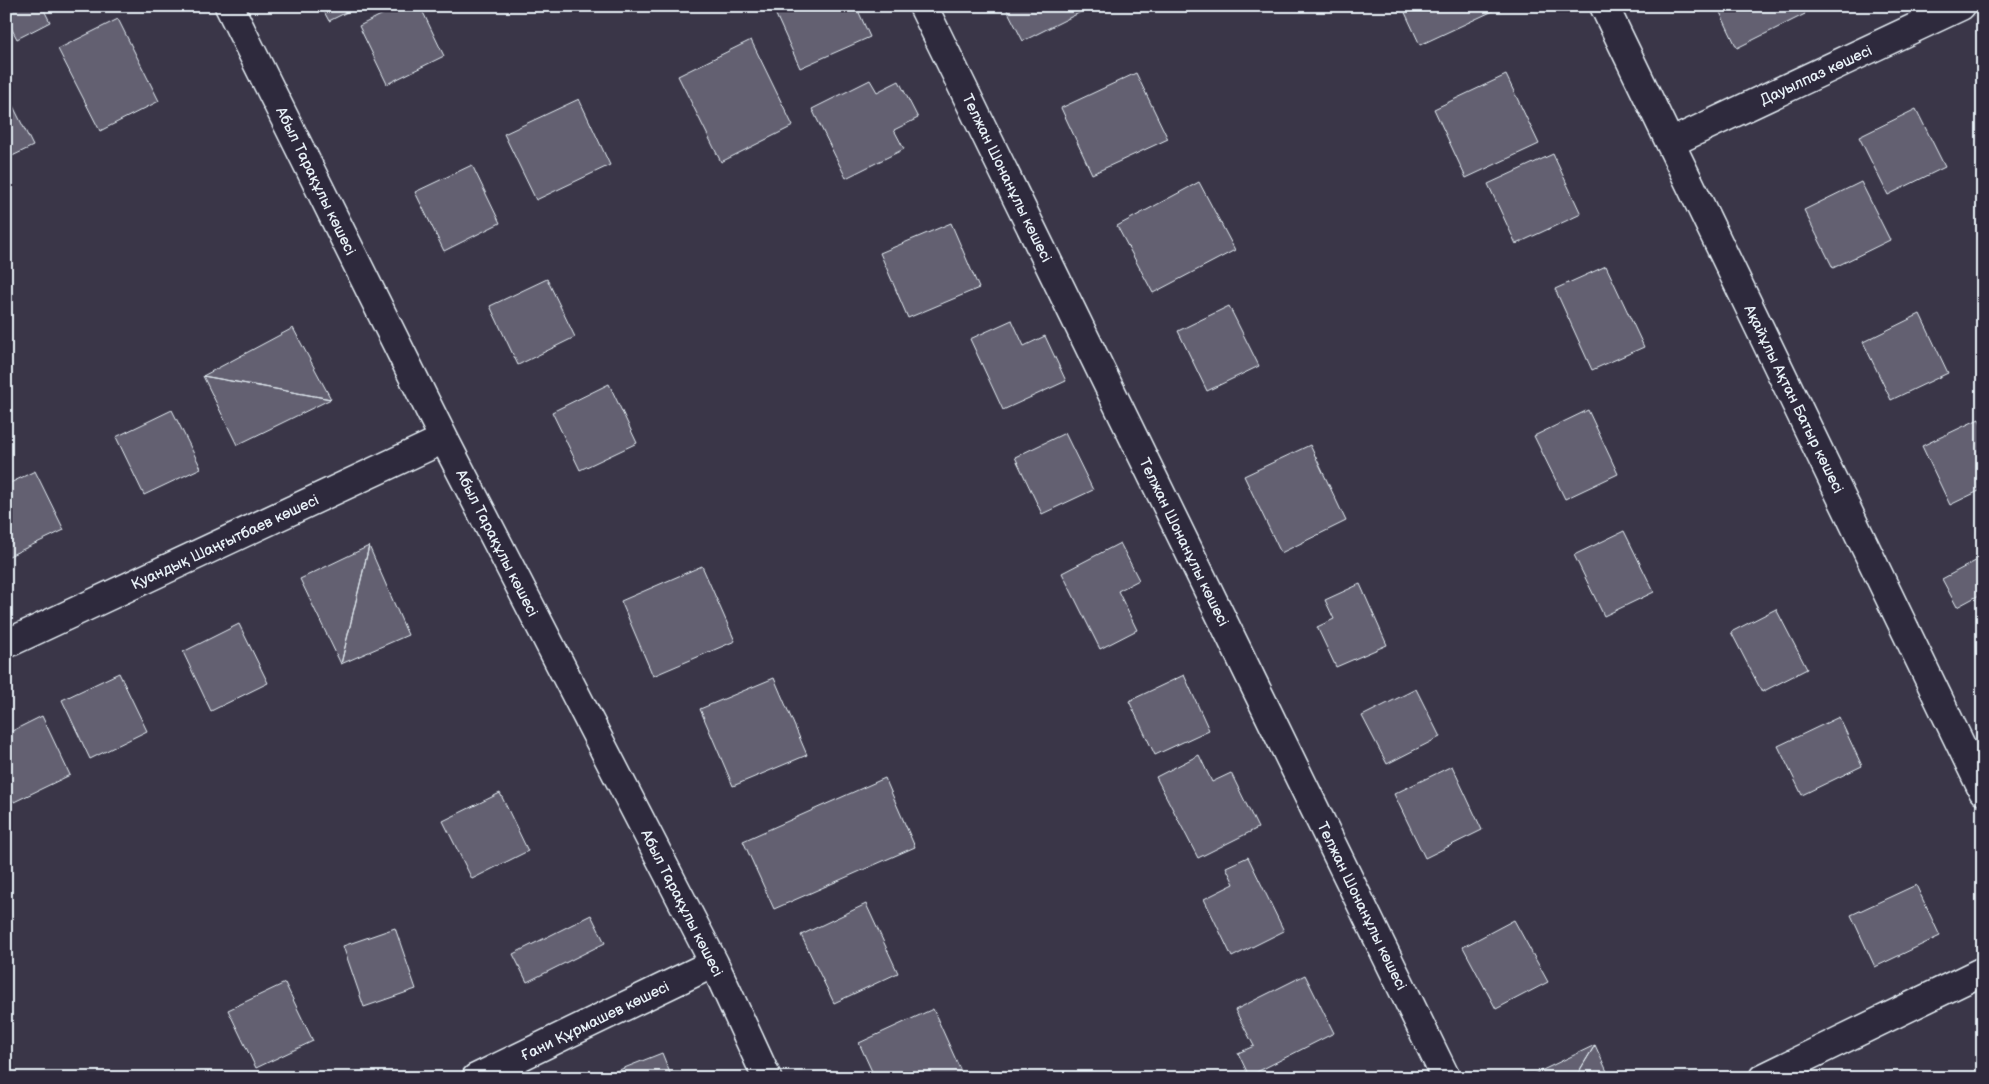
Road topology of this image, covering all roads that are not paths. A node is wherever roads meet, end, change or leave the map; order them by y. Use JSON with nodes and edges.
{"nodes":[{"id":1,"x":229,"y":6,"type":"edge"},
{"id":2,"x":923,"y":6,"type":"edge"},
{"id":3,"x":1604,"y":6,"type":"edge"},
{"id":4,"x":1961,"y":6,"type":"edge"},
{"id":5,"x":1670,"y":142,"type":"junction"},
{"id":6,"x":444,"y":439,"type":"junction"},
{"id":7,"x":6,"y":644,"type":"edge"},
{"id":8,"x":1983,"y":792,"type":"edge"},
{"id":9,"x":714,"y":964,"type":"junction"},
{"id":10,"x":1983,"y":971,"type":"edge"},
{"id":11,"x":476,"y":1078,"type":"edge"},
{"id":12,"x":767,"y":1078,"type":"edge"},
{"id":13,"x":1446,"y":1078,"type":"edge"},
{"id":14,"x":1763,"y":1078,"type":"edge"}],
"edges":[{"from":1,"to":6,"type":"street","name":"Абыл Тарақұлы көшесі"},
{"from":2,"to":13,"type":"street","name":"Телжан Шонанұлы көшесі"},
{"from":3,"to":5,"type":"street","name":"Ақайұлы Ақтан Батыр көшесі"},
{"from":4,"to":5,"type":"street","name":"Дауылпаз көшесі"},
{"from":5,"to":8,"type":"street","name":"Ақайұлы Ақтан Батыр көшесі"},
{"from":6,"to":7,"type":"street","name":"Қуандық Шаңғытбаев көшесі"},
{"from":6,"to":9,"type":"street","name":"Абыл Тарақұлы көшесі"},
{"from":9,"to":11,"type":"street","name":"Ғани Құрмашев көшесі"},
{"from":9,"to":12,"type":"street","name":"Абыл Тарақұлы көшесі"},
{"from":10,"to":14,"type":"street"}]}
